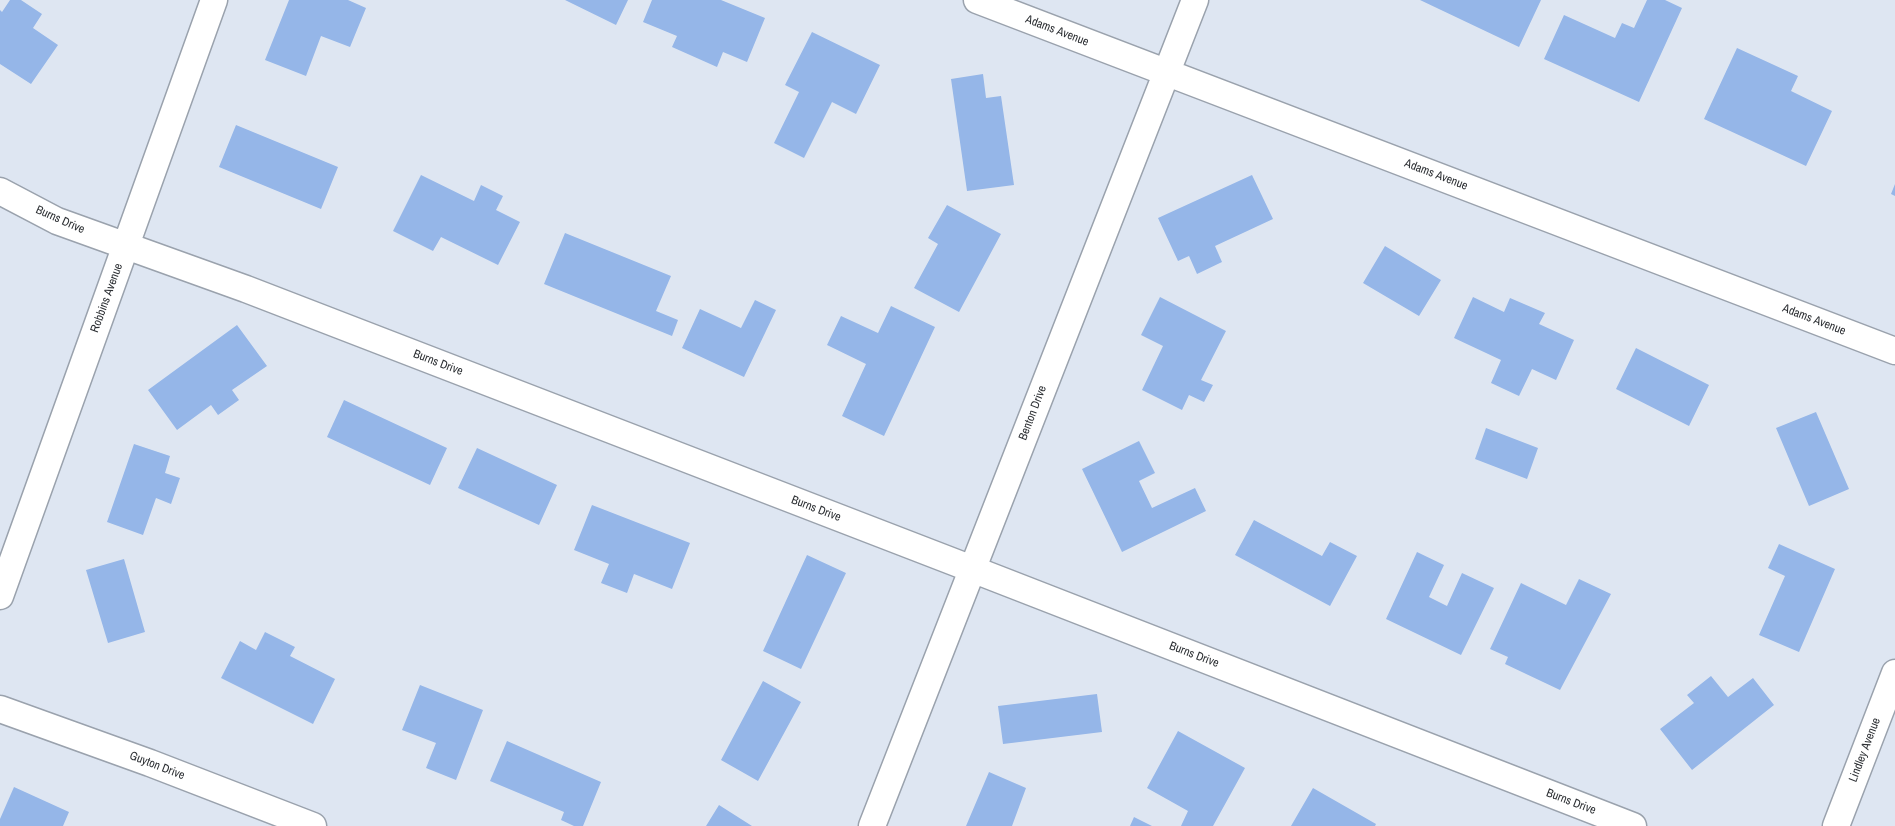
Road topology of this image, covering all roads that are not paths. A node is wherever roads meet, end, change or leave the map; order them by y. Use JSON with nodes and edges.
{"nodes":[{"id":1,"x":214,"y":0,"type":"edge"},
{"id":2,"x":976,"y":0,"type":"edge"},
{"id":3,"x":1195,"y":0,"type":"edge"},
{"id":4,"x":1166,"y":72,"type":"junction"},
{"id":5,"x":0,"y":190,"type":"edge"},
{"id":6,"x":126,"y":247,"type":"junction"},
{"id":7,"x":1895,"y":351,"type":"edge"},
{"id":8,"x":972,"y":569,"type":"junction"},
{"id":9,"x":0,"y":596,"type":"edge"},
{"id":10,"x":1895,"y":674,"type":"edge"},
{"id":11,"x":0,"y":709,"type":"edge"},
{"id":12,"x":313,"y":826,"type":"edge"},
{"id":13,"x":872,"y":826,"type":"edge"},
{"id":14,"x":1633,"y":826,"type":"edge"},
{"id":15,"x":1836,"y":826,"type":"edge"}],
"edges":[{"from":1,"to":6,"type":"street","name":"Robbins Avenue"},
{"from":2,"to":4,"type":"street","name":"Adams Avenue"},
{"from":3,"to":4,"type":"street","name":"Benton Drive"},
{"from":4,"to":7,"type":"street","name":"Adams Avenue"},
{"from":4,"to":8,"type":"street","name":"Benton Drive"},
{"from":5,"to":6,"type":"street","name":"Burns Drive"},
{"from":6,"to":8,"type":"street","name":"Burns Drive"},
{"from":6,"to":9,"type":"street","name":"Robbins Avenue"},
{"from":8,"to":13,"type":"street","name":"Benton Drive"},
{"from":8,"to":14,"type":"street","name":"Burns Drive"},
{"from":10,"to":15,"type":"street","name":"Lindley Avenue"},
{"from":11,"to":12,"type":"street","name":"Guyton Drive"}]}
